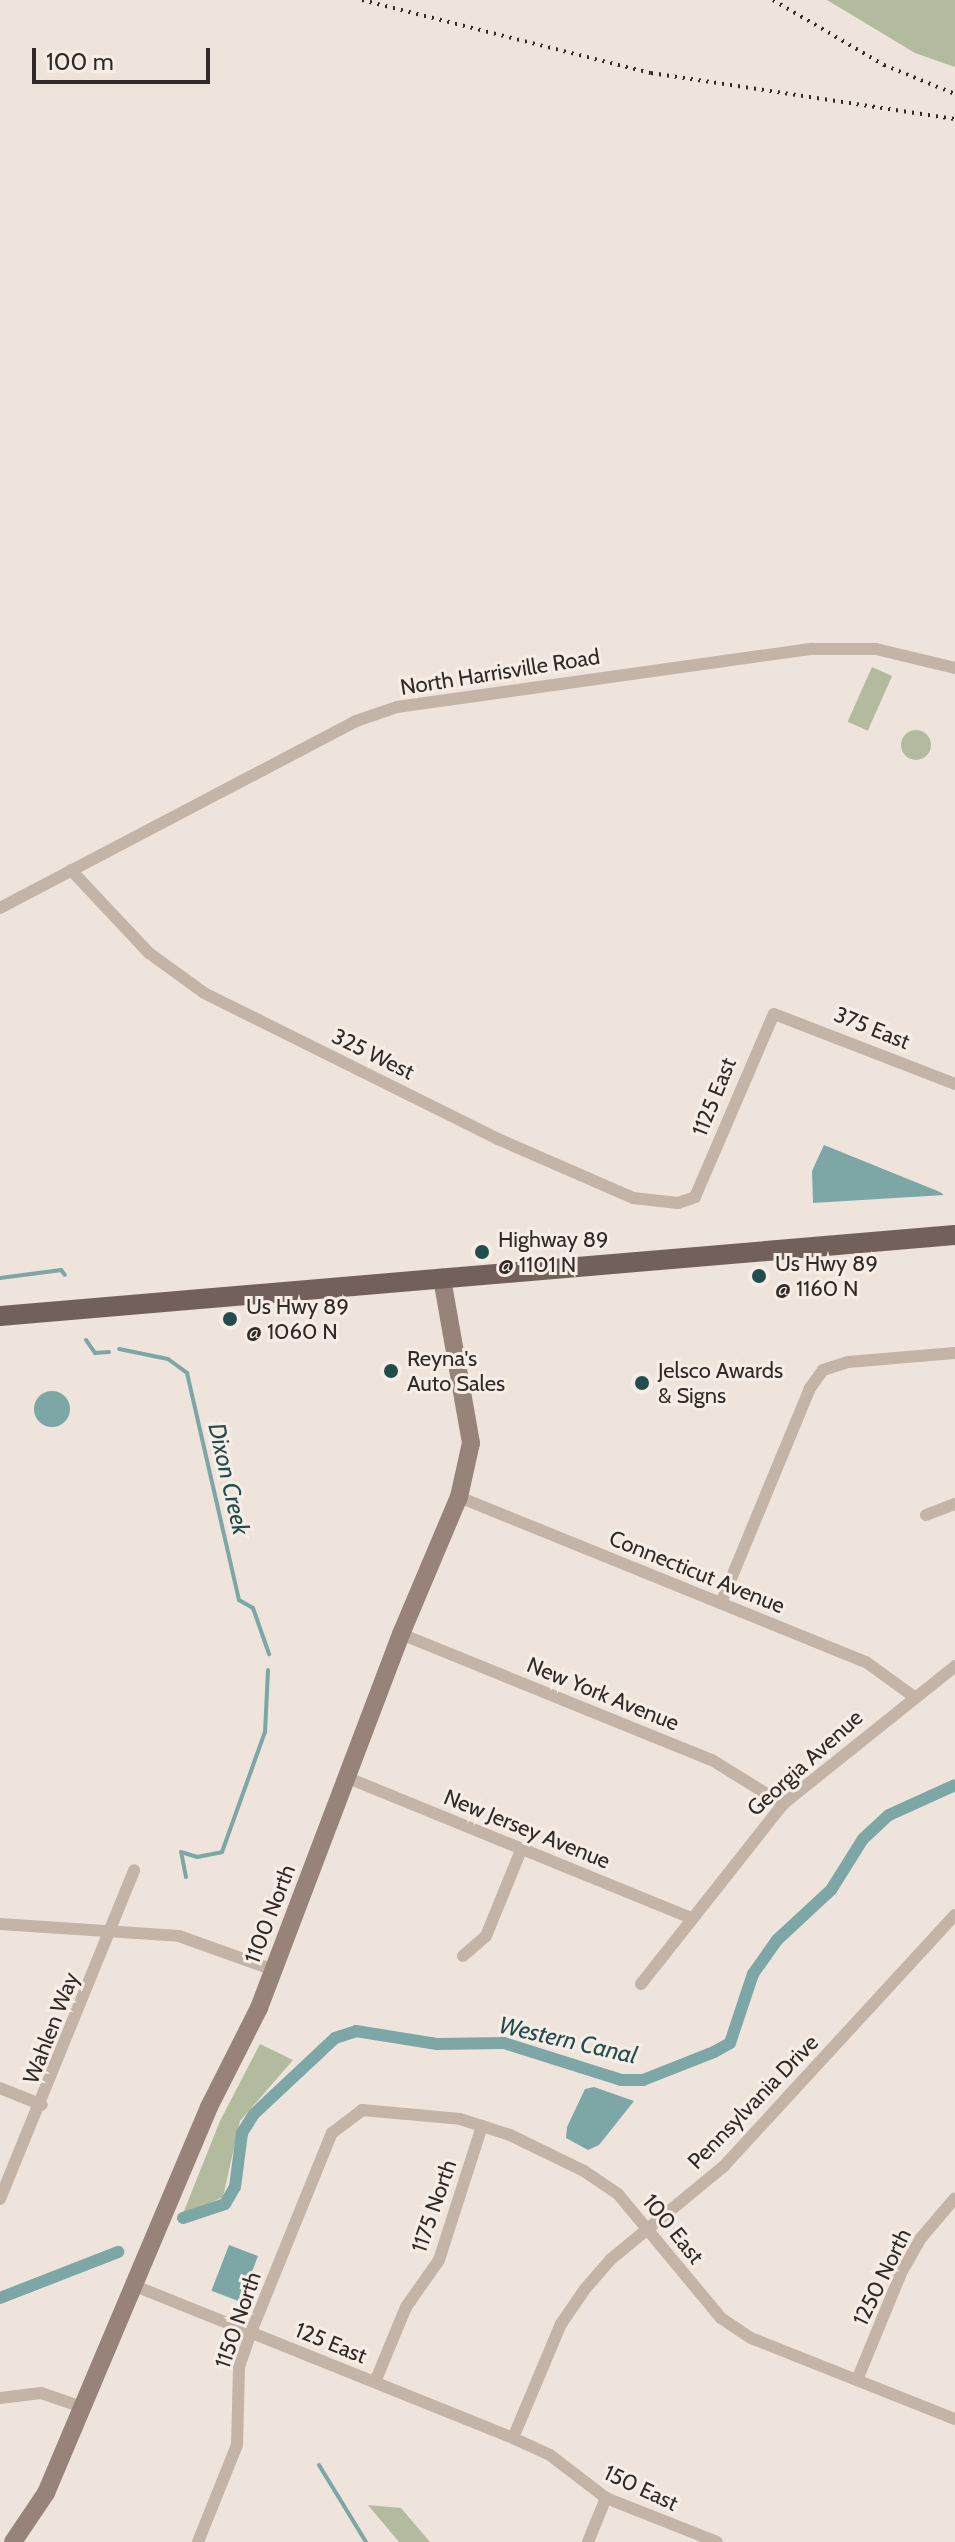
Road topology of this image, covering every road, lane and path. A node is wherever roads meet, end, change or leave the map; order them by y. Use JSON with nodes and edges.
{"nodes":[{"id":1,"x":955,"y":668,"type":"edge"},
{"id":2,"x":71,"y":870,"type":"junction"},
{"id":3,"x":0,"y":908,"type":"edge"},
{"id":4,"x":774,"y":1014,"type":"joint"},
{"id":5,"x":955,"y":1084,"type":"edge"},
{"id":6,"x":695,"y":1197,"type":"joint"},
{"id":7,"x":955,"y":1235,"type":"edge"},
{"id":8,"x":442,"y":1278,"type":"junction"},
{"id":9,"x":0,"y":1316,"type":"edge"},
{"id":10,"x":955,"y":1353,"type":"edge"},
{"id":11,"x":459,"y":1497,"type":"junction"},
{"id":12,"x":955,"y":1504,"type":"edge"},
{"id":13,"x":926,"y":1515,"type":"dead end"},
{"id":14,"x":721,"y":1603,"type":"junction"},
{"id":15,"x":401,"y":1634,"type":"junction"},
{"id":16,"x":955,"y":1666,"type":"edge"},
{"id":17,"x":913,"y":1696,"type":"junction"},
{"id":18,"x":348,"y":1778,"type":"junction"},
{"id":19,"x":783,"y":1804,"type":"junction"},
{"id":20,"x":522,"y":1848,"type":"junction"},
{"id":21,"x":134,"y":1870,"type":"dead end"},
{"id":22,"x":955,"y":1915,"type":"edge"},
{"id":23,"x":691,"y":1918,"type":"junction"},
{"id":24,"x":0,"y":1924,"type":"edge"},
{"id":25,"x":110,"y":1930,"type":"junction"},
{"id":26,"x":463,"y":1956,"type":"dead end"},
{"id":27,"x":274,"y":1970,"type":"junction"},
{"id":28,"x":641,"y":1984,"type":"dead end"},
{"id":29,"x":0,"y":2088,"type":"edge"},
{"id":30,"x":42,"y":2105,"type":"junction"},
{"id":31,"x":345,"y":2119,"type":"joint"},
{"id":32,"x":482,"y":2126,"type":"junction"},
{"id":33,"x":955,"y":2198,"type":"edge"},
{"id":34,"x":0,"y":2199,"type":"edge"},
{"id":35,"x":649,"y":2227,"type":"junction"},
{"id":36,"x":135,"y":2286,"type":"junction"},
{"id":37,"x":251,"y":2332,"type":"junction"},
{"id":38,"x":857,"y":2380,"type":"junction"},
{"id":39,"x":375,"y":2382,"type":"junction"},
{"id":40,"x":0,"y":2398,"type":"edge"},
{"id":41,"x":82,"y":2407,"type":"junction"},
{"id":42,"x":955,"y":2419,"type":"edge"},
{"id":43,"x":513,"y":2438,"type":"junction"},
{"id":44,"x":606,"y":2498,"type":"junction"},
{"id":45,"x":13,"y":2542,"type":"edge"},
{"id":46,"x":198,"y":2542,"type":"edge"},
{"id":47,"x":588,"y":2542,"type":"edge"},
{"id":48,"x":717,"y":2542,"type":"edge"}],
"edges":[{"from":1,"to":2,"type":"street","name":"North Harrisville Road"},
{"from":2,"to":3,"type":"street","name":"North Harrisville Road"},
{"from":2,"to":6,"type":"street","name":"325 West"},
{"from":4,"to":5,"type":"street","name":"375 East"},
{"from":4,"to":6,"type":"street","name":"1125 East"},
{"from":7,"to":8,"type":"main road"},
{"from":8,"to":9,"type":"main road"},
{"from":8,"to":11,"type":"street","name":"1100 North"},
{"from":10,"to":14,"type":"street"},
{"from":11,"to":14,"type":"street","name":"Connecticut Avenue"},
{"from":11,"to":15,"type":"street","name":"1100 North"},
{"from":12,"to":13,"type":"street"},
{"from":14,"to":17,"type":"street","name":"Connecticut Avenue"},
{"from":15,"to":18,"type":"street","name":"1100 North"},
{"from":15,"to":19,"type":"street","name":"New York Avenue"},
{"from":16,"to":17,"type":"street","name":"Georgia Avenue"},
{"from":17,"to":19,"type":"street","name":"Georgia Avenue"},
{"from":18,"to":20,"type":"street","name":"New Jersey Avenue"},
{"from":18,"to":27,"type":"street","name":"1100 North"},
{"from":19,"to":23,"type":"street","name":"Georgia Avenue"},
{"from":20,"to":23,"type":"street","name":"New Jersey Avenue"},
{"from":20,"to":26,"type":"street"},
{"from":21,"to":25,"type":"street","name":"Wahlen Way"},
{"from":22,"to":35,"type":"street","name":"Pennsylvania Drive"},
{"from":23,"to":28,"type":"street","name":"Georgia Avenue"},
{"from":24,"to":25,"type":"street"},
{"from":25,"to":27,"type":"street"},
{"from":25,"to":30,"type":"street","name":"Wahlen Way"},
{"from":27,"to":36,"type":"street","name":"1100 North"},
{"from":29,"to":30,"type":"street"},
{"from":30,"to":34,"type":"street","name":"Wahlen Way"},
{"from":31,"to":32,"type":"street","name":"100 East"},
{"from":31,"to":37,"type":"street","name":"1150 North"},
{"from":32,"to":35,"type":"street","name":"100 East"},
{"from":32,"to":39,"type":"street","name":"1175 North"},
{"from":33,"to":38,"type":"street","name":"1250 North"},
{"from":35,"to":38,"type":"street","name":"100 East"},
{"from":35,"to":43,"type":"street","name":"Pennsylvania Drive"},
{"from":36,"to":37,"type":"street","name":"125 East"},
{"from":36,"to":41,"type":"street","name":"1100 North"},
{"from":37,"to":39,"type":"street","name":"125 East"},
{"from":37,"to":46,"type":"street","name":"1150 North"},
{"from":38,"to":42,"type":"street","name":"100 East"},
{"from":39,"to":43,"type":"street","name":"125 East"},
{"from":40,"to":41,"type":"street"},
{"from":41,"to":45,"type":"street","name":"1100 North"},
{"from":43,"to":44,"type":"street","name":"150 East"},
{"from":44,"to":47,"type":"street"},
{"from":44,"to":48,"type":"street","name":"150 East"}]}
